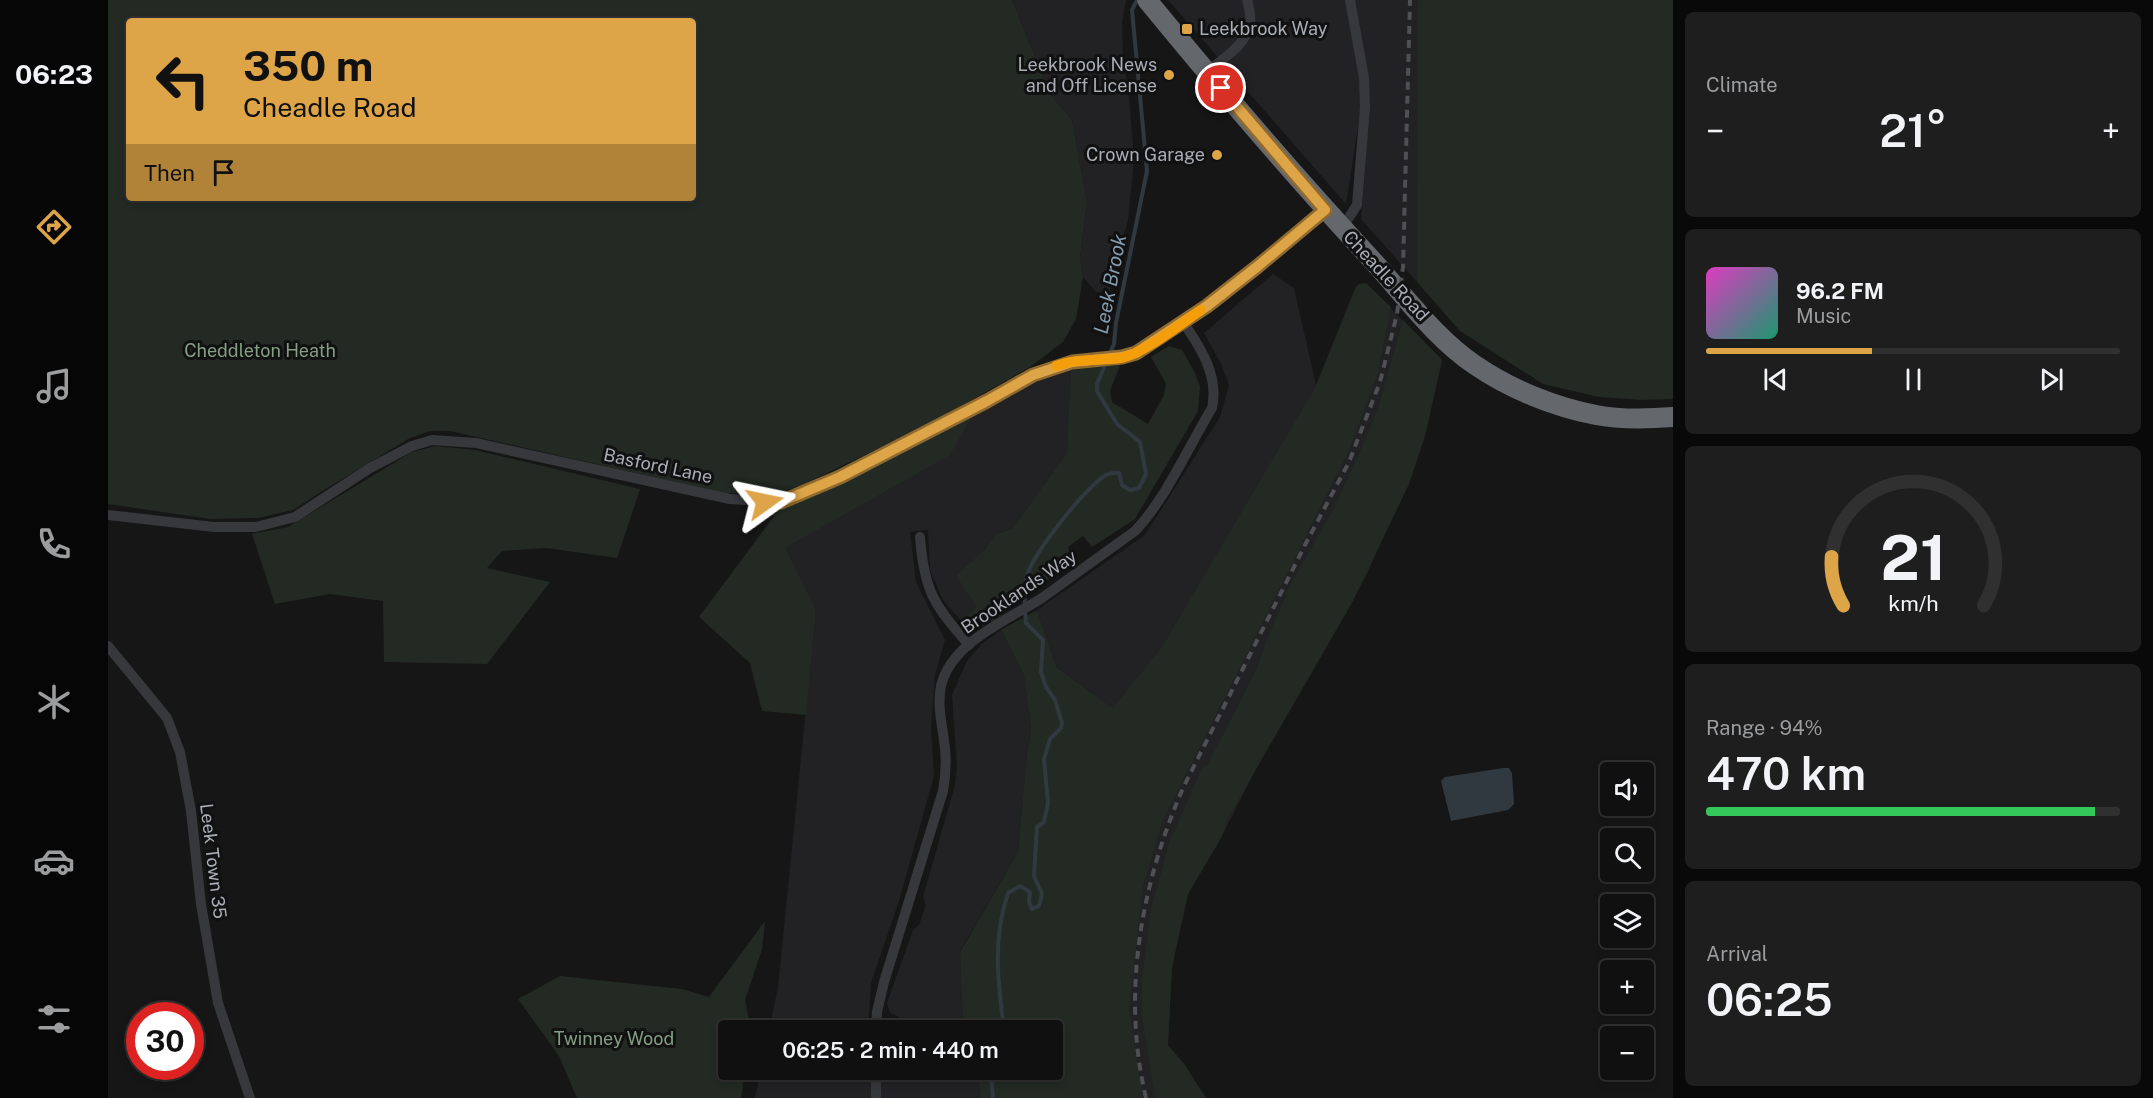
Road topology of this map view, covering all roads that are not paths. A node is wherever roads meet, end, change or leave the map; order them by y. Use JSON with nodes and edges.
{"nodes":[{"id":1,"x":1147,"y":0,"type":"edge"},
{"id":2,"x":1247,"y":0,"type":"edge"},
{"id":3,"x":1350,"y":0,"type":"edge"},
{"id":4,"x":1207,"y":72,"type":"junction"},
{"id":5,"x":1325,"y":210,"type":"junction"},
{"id":6,"x":1340,"y":226,"type":"junction"},
{"id":7,"x":1183,"y":322,"type":"junction"},
{"id":8,"x":1673,"y":417,"type":"edge"},
{"id":9,"x":108,"y":515,"type":"edge"},
{"id":10,"x":920,"y":537,"type":"dead end"},
{"id":11,"x":969,"y":645,"type":"junction"},
{"id":12,"x":108,"y":646,"type":"edge"},
{"id":13,"x":876,"y":1020,"type":"edge"},
{"id":14,"x":876,"y":1080,"type":"edge"},
{"id":15,"x":250,"y":1098,"type":"edge"},
{"id":16,"x":876,"y":1098,"type":"edge"}],
"edges":[{"from":1,"to":4,"type":"highway","name":"Cheadle Road"},
{"from":2,"to":4,"type":"street"},
{"from":3,"to":6,"type":"street"},
{"from":4,"to":5,"type":"highway","name":"Cheadle Road"},
{"from":5,"to":6,"type":"highway","name":"Cheadle Road"},
{"from":5,"to":7,"type":"street","name":"Basford Lane"},
{"from":6,"to":8,"type":"highway","name":"Cheadle Road"},
{"from":7,"to":9,"type":"street","name":"Basford Lane"},
{"from":7,"to":11,"type":"street","name":"Brooklands Way"},
{"from":10,"to":11,"type":"street"},
{"from":11,"to":13,"type":"street","name":"Brooklands Way"},
{"from":12,"to":15,"type":"street","name":"Leek Town 35"},
{"from":14,"to":16,"type":"street"}]}
